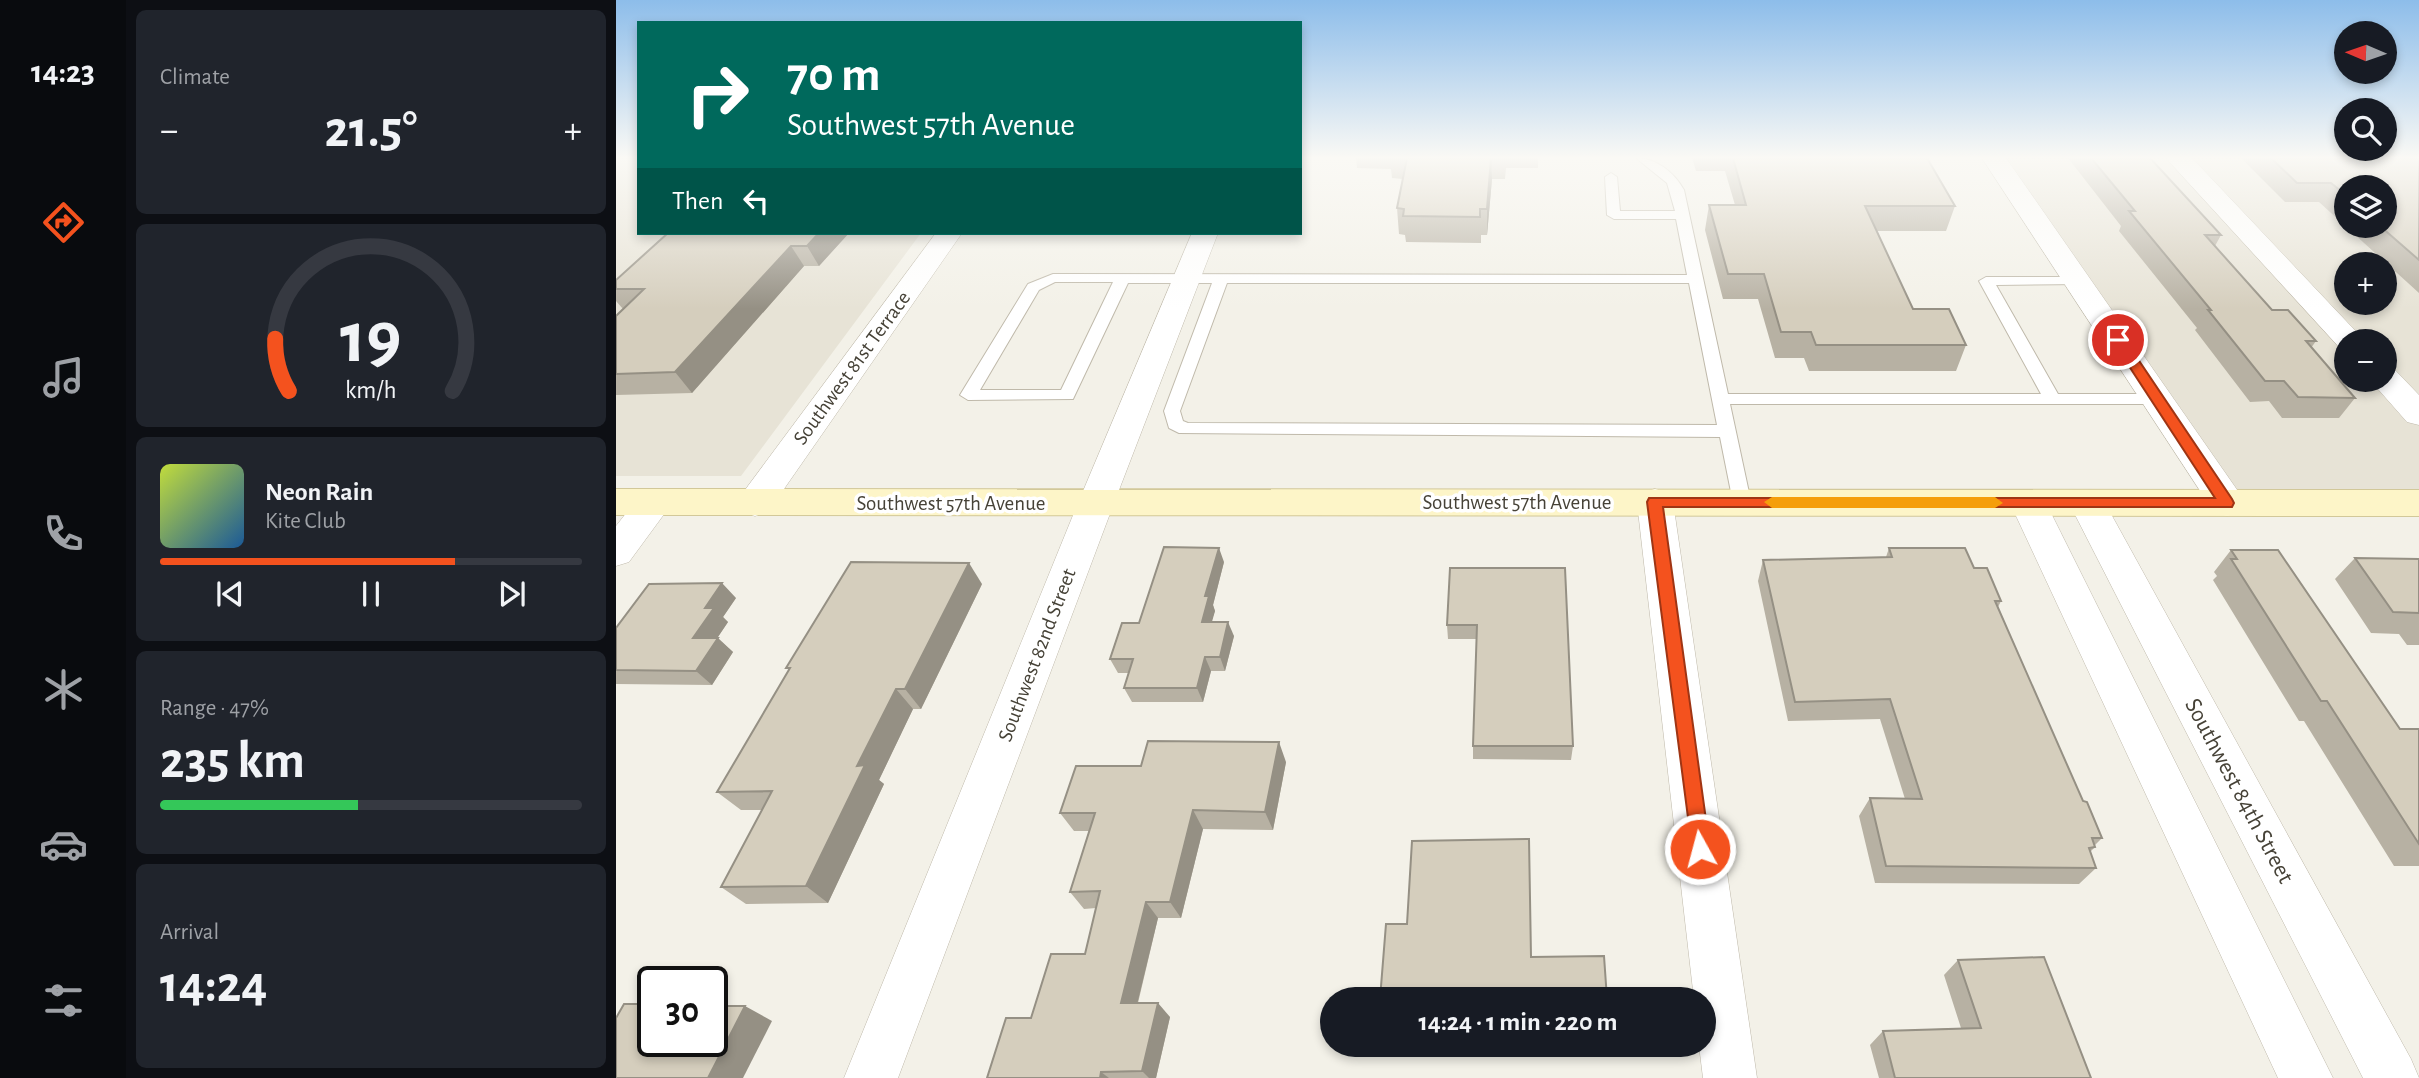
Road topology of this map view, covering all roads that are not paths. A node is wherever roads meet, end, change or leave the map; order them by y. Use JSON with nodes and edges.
{"nodes":[{"id":1,"x":1613,"y":208,"type":"edge"},
{"id":2,"x":1680,"y":208,"type":"edge"},
{"id":3,"x":2028,"y":208,"type":"edge"},
{"id":4,"x":2225,"y":208,"type":"edge"},
{"id":5,"x":1682,"y":215,"type":"junction"},
{"id":6,"x":948,"y":235,"type":"edge"},
{"id":7,"x":1204,"y":235,"type":"edge"},
{"id":8,"x":1221,"y":278,"type":"junction"},
{"id":9,"x":1122,"y":279,"type":"junction"},
{"id":10,"x":1187,"y":279,"type":"junction"},
{"id":11,"x":1696,"y":279,"type":"junction"},
{"id":12,"x":2078,"y":281,"type":"junction"},
{"id":13,"x":2339,"y":329,"type":"edge"},
{"id":14,"x":2397,"y":391,"type":"edge"},
{"id":15,"x":1722,"y":398,"type":"junction"},
{"id":16,"x":2159,"y":399,"type":"junction"},
{"id":17,"x":2053,"y":400,"type":"junction"},
{"id":18,"x":2419,"y":414,"type":"edge"},
{"id":19,"x":1728,"y":430,"type":"junction"},
{"id":20,"x":616,"y":502,"type":"edge"},
{"id":21,"x":656,"y":502,"type":"junction"},
{"id":22,"x":1655,"y":502,"type":"junction"},
{"id":23,"x":1742,"y":502,"type":"junction"},
{"id":24,"x":755,"y":503,"type":"junction"},
{"id":25,"x":1096,"y":503,"type":"junction"},
{"id":26,"x":2028,"y":503,"type":"junction"},
{"id":27,"x":2087,"y":503,"type":"junction"},
{"id":28,"x":2227,"y":503,"type":"junction"},
{"id":29,"x":2419,"y":503,"type":"edge"},
{"id":30,"x":616,"y":552,"type":"edge"},
{"id":31,"x":871,"y":1078,"type":"edge"},
{"id":32,"x":1730,"y":1078,"type":"edge"},
{"id":33,"x":2306,"y":1078,"type":"edge"},
{"id":34,"x":2392,"y":1078,"type":"edge"}],
"edges":[{"from":1,"to":5,"type":"lane"},
{"from":2,"to":5,"type":"lane"},
{"from":3,"to":12,"type":"street"},
{"from":4,"to":13,"type":"street"},
{"from":5,"to":11,"type":"lane"},
{"from":6,"to":24,"type":"street","name":"Southwest 81st Terrace"},
{"from":7,"to":10,"type":"street","name":"Southwest 82nd Street"},
{"from":8,"to":10,"type":"lane"},
{"from":8,"to":11,"type":"lane"},
{"from":8,"to":19,"type":"lane"},
{"from":9,"to":9,"type":"lane"},
{"from":9,"to":10,"type":"lane"},
{"from":10,"to":25,"type":"street","name":"Southwest 82nd Street"},
{"from":11,"to":15,"type":"lane"},
{"from":12,"to":16,"type":"street"},
{"from":12,"to":17,"type":"lane"},
{"from":14,"to":18,"type":"street"},
{"from":15,"to":17,"type":"lane"},
{"from":15,"to":19,"type":"lane"},
{"from":16,"to":17,"type":"lane"},
{"from":16,"to":28,"type":"street"},
{"from":19,"to":23,"type":"lane"},
{"from":20,"to":21,"type":"main road","name":"Southwest 57th Avenue"},
{"from":21,"to":24,"type":"main road","name":"Southwest 57th Avenue"},
{"from":21,"to":30,"type":"street"},
{"from":22,"to":23,"type":"main road","name":"Southwest 57th Avenue"},
{"from":22,"to":25,"type":"main road","name":"Southwest 57th Avenue"},
{"from":22,"to":32,"type":"street"},
{"from":23,"to":26,"type":"main road","name":"Southwest 57th Avenue"},
{"from":24,"to":25,"type":"main road","name":"Southwest 57th Avenue"},
{"from":25,"to":31,"type":"street","name":"Southwest 82nd Street"},
{"from":26,"to":27,"type":"main road","name":"Southwest 57th Avenue"},
{"from":26,"to":33,"type":"street"},
{"from":27,"to":28,"type":"main road","name":"Southwest 57th Avenue"},
{"from":27,"to":34,"type":"street","name":"Southwest 84th Street"},
{"from":28,"to":29,"type":"main road","name":"Southwest 57th Avenue"}]}
